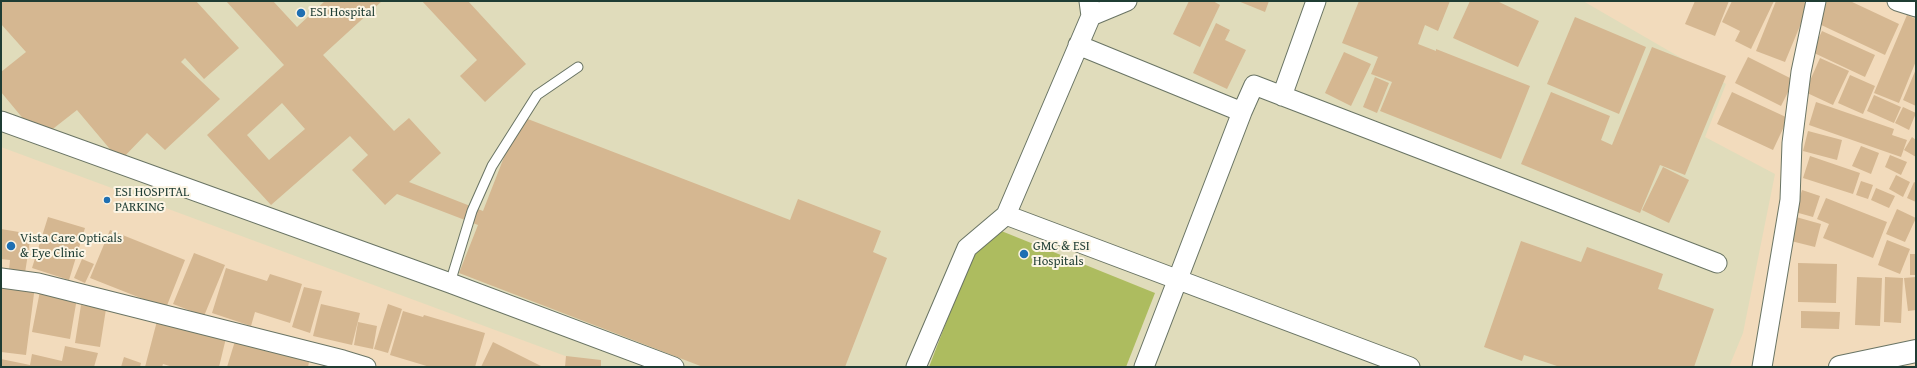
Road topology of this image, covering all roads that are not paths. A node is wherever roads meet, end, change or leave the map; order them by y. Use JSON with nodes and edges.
{"nodes":[{"id":1,"x":1126,"y":1,"type":"edge"},
{"id":2,"x":1816,"y":1,"type":"edge"},
{"id":3,"x":1897,"y":1,"type":"edge"},
{"id":4,"x":1315,"y":2,"type":"edge"},
{"id":5,"x":1916,"y":7,"type":"edge"},
{"id":6,"x":1090,"y":8,"type":"edge"},
{"id":7,"x":1078,"y":45,"type":"junction"},
{"id":8,"x":578,"y":67,"type":"dead end"},
{"id":9,"x":1282,"y":96,"type":"junction"},
{"id":10,"x":1242,"y":112,"type":"junction"},
{"id":11,"x":1,"y":121,"type":"edge"},
{"id":12,"x":1006,"y":215,"type":"junction"},
{"id":13,"x":1717,"y":262,"type":"dead end"},
{"id":14,"x":1,"y":278,"type":"edge"},
{"id":15,"x":1178,"y":280,"type":"junction"},
{"id":16,"x":450,"y":283,"type":"junction"},
{"id":17,"x":596,"y":338,"type":"junction"},
{"id":18,"x":1916,"y":351,"type":"edge"},
{"id":19,"x":342,"y":363,"type":"edge"},
{"id":20,"x":366,"y":367,"type":"edge"},
{"id":21,"x":634,"y":367,"type":"edge"},
{"id":22,"x":674,"y":367,"type":"edge"},
{"id":23,"x":916,"y":367,"type":"edge"},
{"id":24,"x":1144,"y":367,"type":"edge"},
{"id":25,"x":1410,"y":367,"type":"edge"},
{"id":26,"x":1762,"y":367,"type":"edge"},
{"id":27,"x":1840,"y":367,"type":"edge"}],
"edges":[{"from":1,"to":6,"type":"street"},
{"from":2,"to":26,"type":"street"},
{"from":3,"to":5,"type":"street"},
{"from":4,"to":9,"type":"street"},
{"from":6,"to":7,"type":"street"},
{"from":7,"to":10,"type":"street"},
{"from":7,"to":12,"type":"street"},
{"from":8,"to":16,"type":"lane"},
{"from":9,"to":10,"type":"street"},
{"from":9,"to":13,"type":"street"},
{"from":10,"to":15,"type":"street"},
{"from":11,"to":16,"type":"street"},
{"from":12,"to":15,"type":"street"},
{"from":12,"to":23,"type":"street"},
{"from":14,"to":19,"type":"street"},
{"from":15,"to":24,"type":"street"},
{"from":15,"to":25,"type":"street"},
{"from":16,"to":17,"type":"street"},
{"from":17,"to":21,"type":"street"},
{"from":17,"to":22,"type":"street"},
{"from":18,"to":27,"type":"street"},
{"from":19,"to":20,"type":"street"}]}
